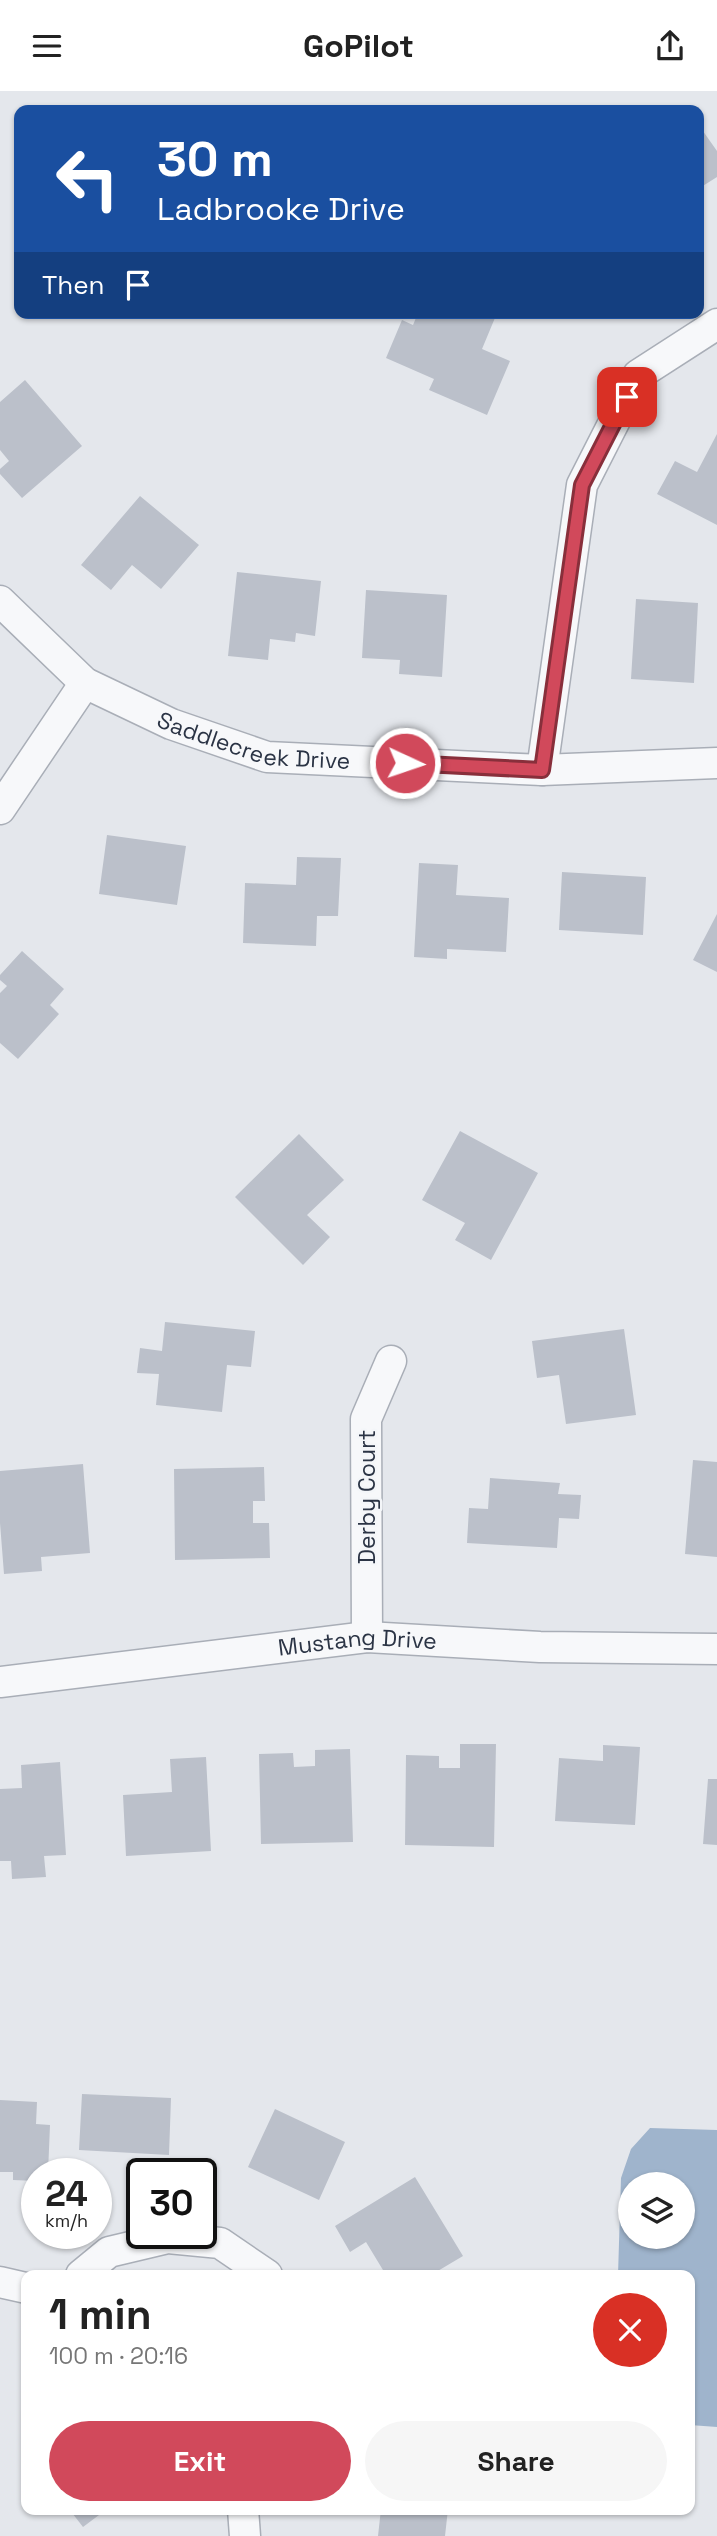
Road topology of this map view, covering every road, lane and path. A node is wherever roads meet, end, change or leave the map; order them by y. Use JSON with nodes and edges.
{"nodes":[{"id":1,"x":717,"y":324,"type":"edge"},
{"id":2,"x":0,"y":601,"type":"edge"},
{"id":3,"x":85,"y":683,"type":"junction"},
{"id":4,"x":717,"y":763,"type":"edge"},
{"id":5,"x":542,"y":770,"type":"junction"},
{"id":6,"x":0,"y":809,"type":"edge"},
{"id":7,"x":391,"y":1361,"type":"dead end"},
{"id":8,"x":368,"y":1637,"type":"junction"},
{"id":9,"x":717,"y":1649,"type":"edge"},
{"id":10,"x":0,"y":1682,"type":"edge"},
{"id":11,"x":87,"y":2270,"type":"edge"},
{"id":12,"x":259,"y":2270,"type":"edge"},
{"id":13,"x":0,"y":2282,"type":"edge"},
{"id":14,"x":21,"y":2287,"type":"edge"},
{"id":15,"x":243,"y":2515,"type":"edge"},
{"id":16,"x":245,"y":2536,"type":"edge"}],
"edges":[{"from":1,"to":5,"type":"street"},
{"from":2,"to":3,"type":"street","name":"Saddlecreek Drive"},
{"from":3,"to":5,"type":"street","name":"Saddlecreek Drive"},
{"from":3,"to":6,"type":"street"},
{"from":4,"to":5,"type":"street","name":"Saddlecreek Drive"},
{"from":7,"to":8,"type":"street","name":"Derby Court"},
{"from":8,"to":9,"type":"street","name":"Mustang Drive"},
{"from":8,"to":10,"type":"street","name":"Mustang Drive"},
{"from":11,"to":12,"type":"street"},
{"from":13,"to":14,"type":"street"},
{"from":15,"to":16,"type":"street"}]}
